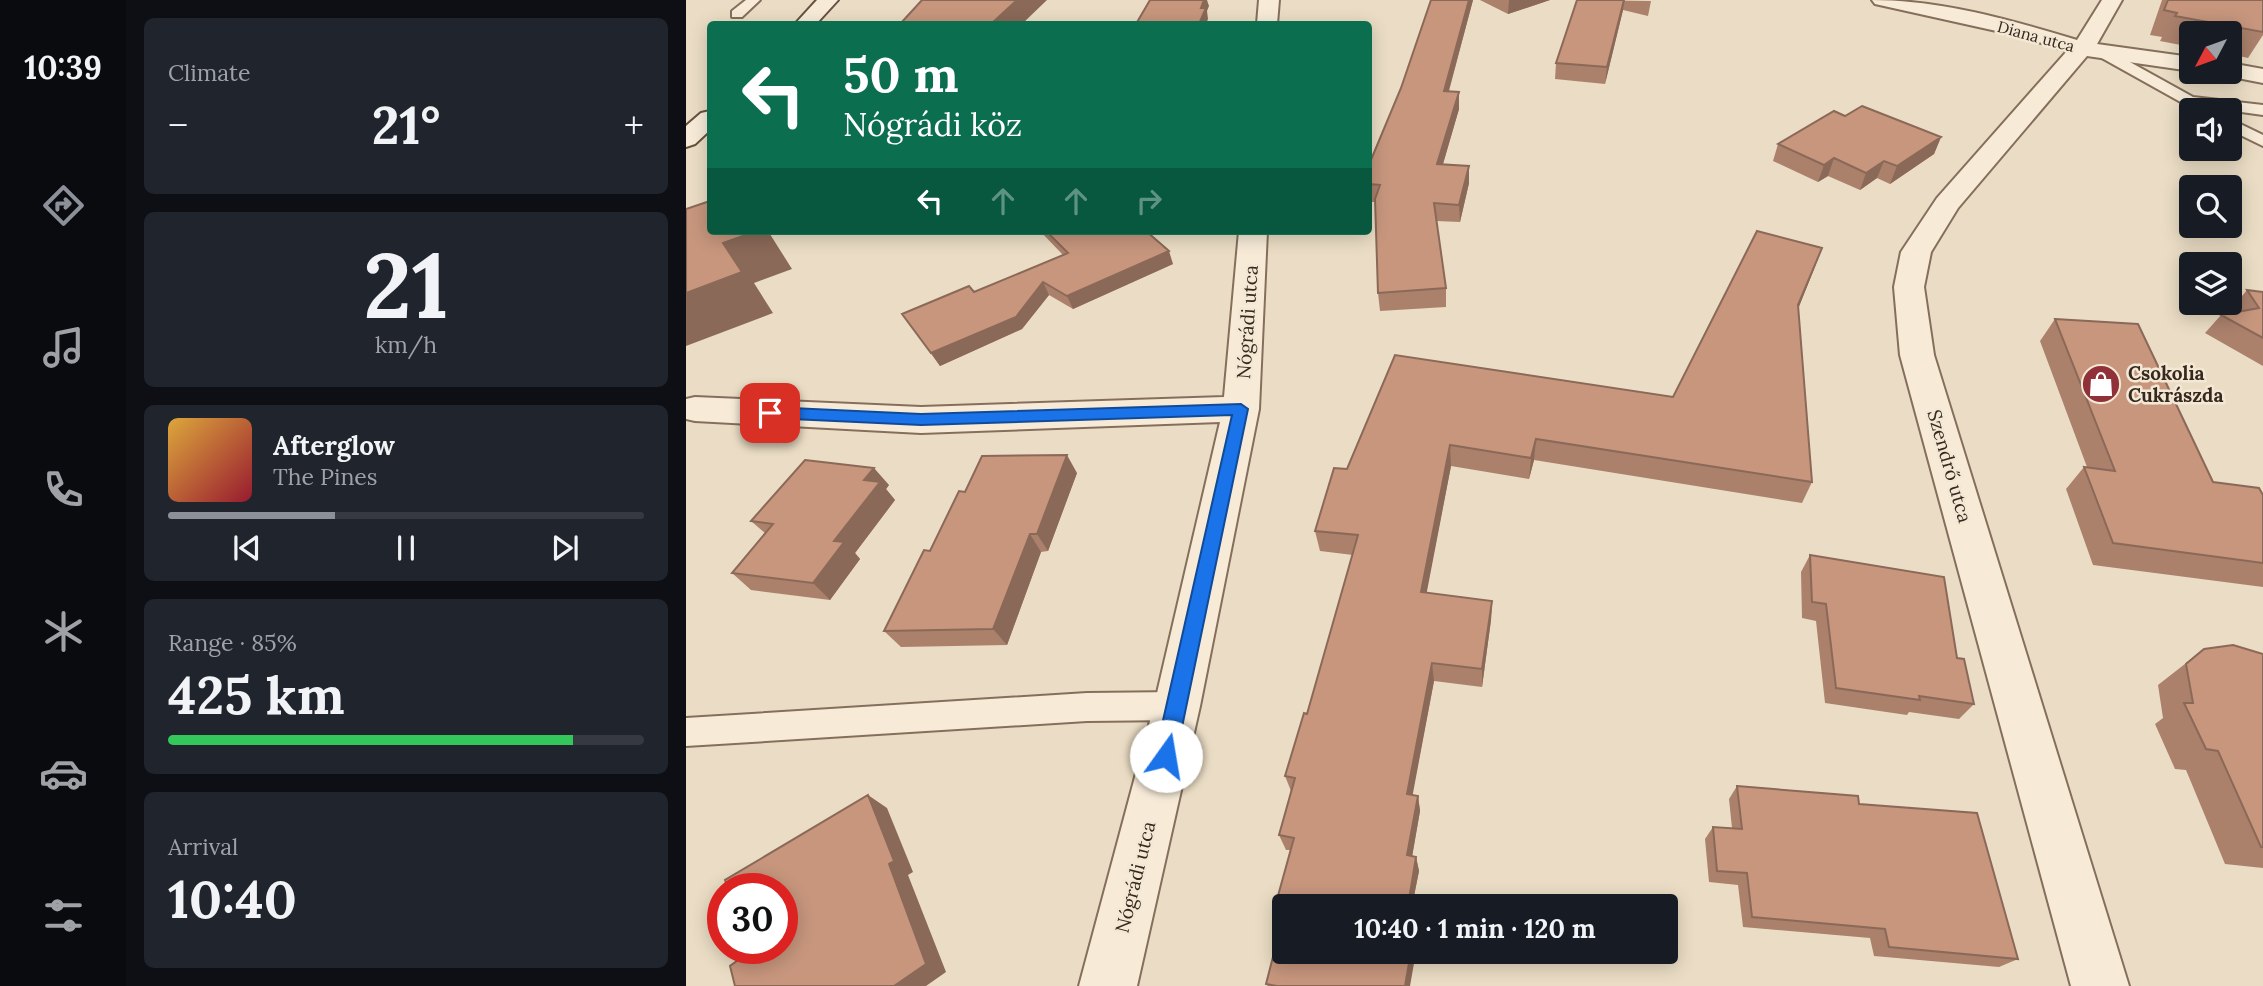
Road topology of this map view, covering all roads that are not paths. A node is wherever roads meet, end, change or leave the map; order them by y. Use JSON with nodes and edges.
{"nodes":[{"id":1,"x":754,"y":0,"type":"edge"},
{"id":2,"x":828,"y":0,"type":"edge"},
{"id":3,"x":1269,"y":0,"type":"edge"},
{"id":4,"x":1882,"y":0,"type":"edge"},
{"id":5,"x":2112,"y":0,"type":"edge"},
{"id":6,"x":737,"y":14,"type":"dead end"},
{"id":7,"x":808,"y":21,"type":"edge"},
{"id":8,"x":1267,"y":21,"type":"edge"},
{"id":9,"x":2088,"y":49,"type":"junction"},
{"id":10,"x":2179,"y":62,"type":"edge"},
{"id":11,"x":2242,"y":72,"type":"edge"},
{"id":12,"x":2263,"y":76,"type":"edge"},
{"id":13,"x":2184,"y":98,"type":"edge"},
{"id":14,"x":2242,"y":107,"type":"edge"},
{"id":15,"x":2263,"y":110,"type":"edge"},
{"id":16,"x":707,"y":121,"type":"edge"},
{"id":17,"x":2242,"y":130,"type":"edge"},
{"id":18,"x":686,"y":139,"type":"edge"},
{"id":19,"x":2263,"y":141,"type":"edge"},
{"id":20,"x":1253,"y":235,"type":"edge"},
{"id":21,"x":695,"y":409,"type":"dead end"},
{"id":22,"x":1241,"y":409,"type":"junction"},
{"id":23,"x":1177,"y":706,"type":"junction"},
{"id":24,"x":686,"y":732,"type":"edge"},
{"id":25,"x":1108,"y":986,"type":"edge"},
{"id":26,"x":2100,"y":986,"type":"edge"}],
"edges":[{"from":1,"to":6,"type":"lane"},
{"from":2,"to":7,"type":"street"},
{"from":3,"to":8,"type":"street"},
{"from":4,"to":9,"type":"street","name":"Diana utca"},
{"from":5,"to":9,"type":"street","name":"Szendrő utca"},
{"from":9,"to":10,"type":"street","name":"Diana utca"},
{"from":9,"to":13,"type":"lane"},
{"from":9,"to":26,"type":"street","name":"Szendrő utca"},
{"from":11,"to":12,"type":"street"},
{"from":14,"to":15,"type":"lane"},
{"from":16,"to":18,"type":"street"},
{"from":17,"to":19,"type":"lane"},
{"from":20,"to":22,"type":"street","name":"Nógrádi utca"},
{"from":21,"to":22,"type":"street"},
{"from":22,"to":23,"type":"street","name":"Nógrádi utca"},
{"from":23,"to":24,"type":"lane"},
{"from":23,"to":25,"type":"street","name":"Nógrádi utca"}]}
